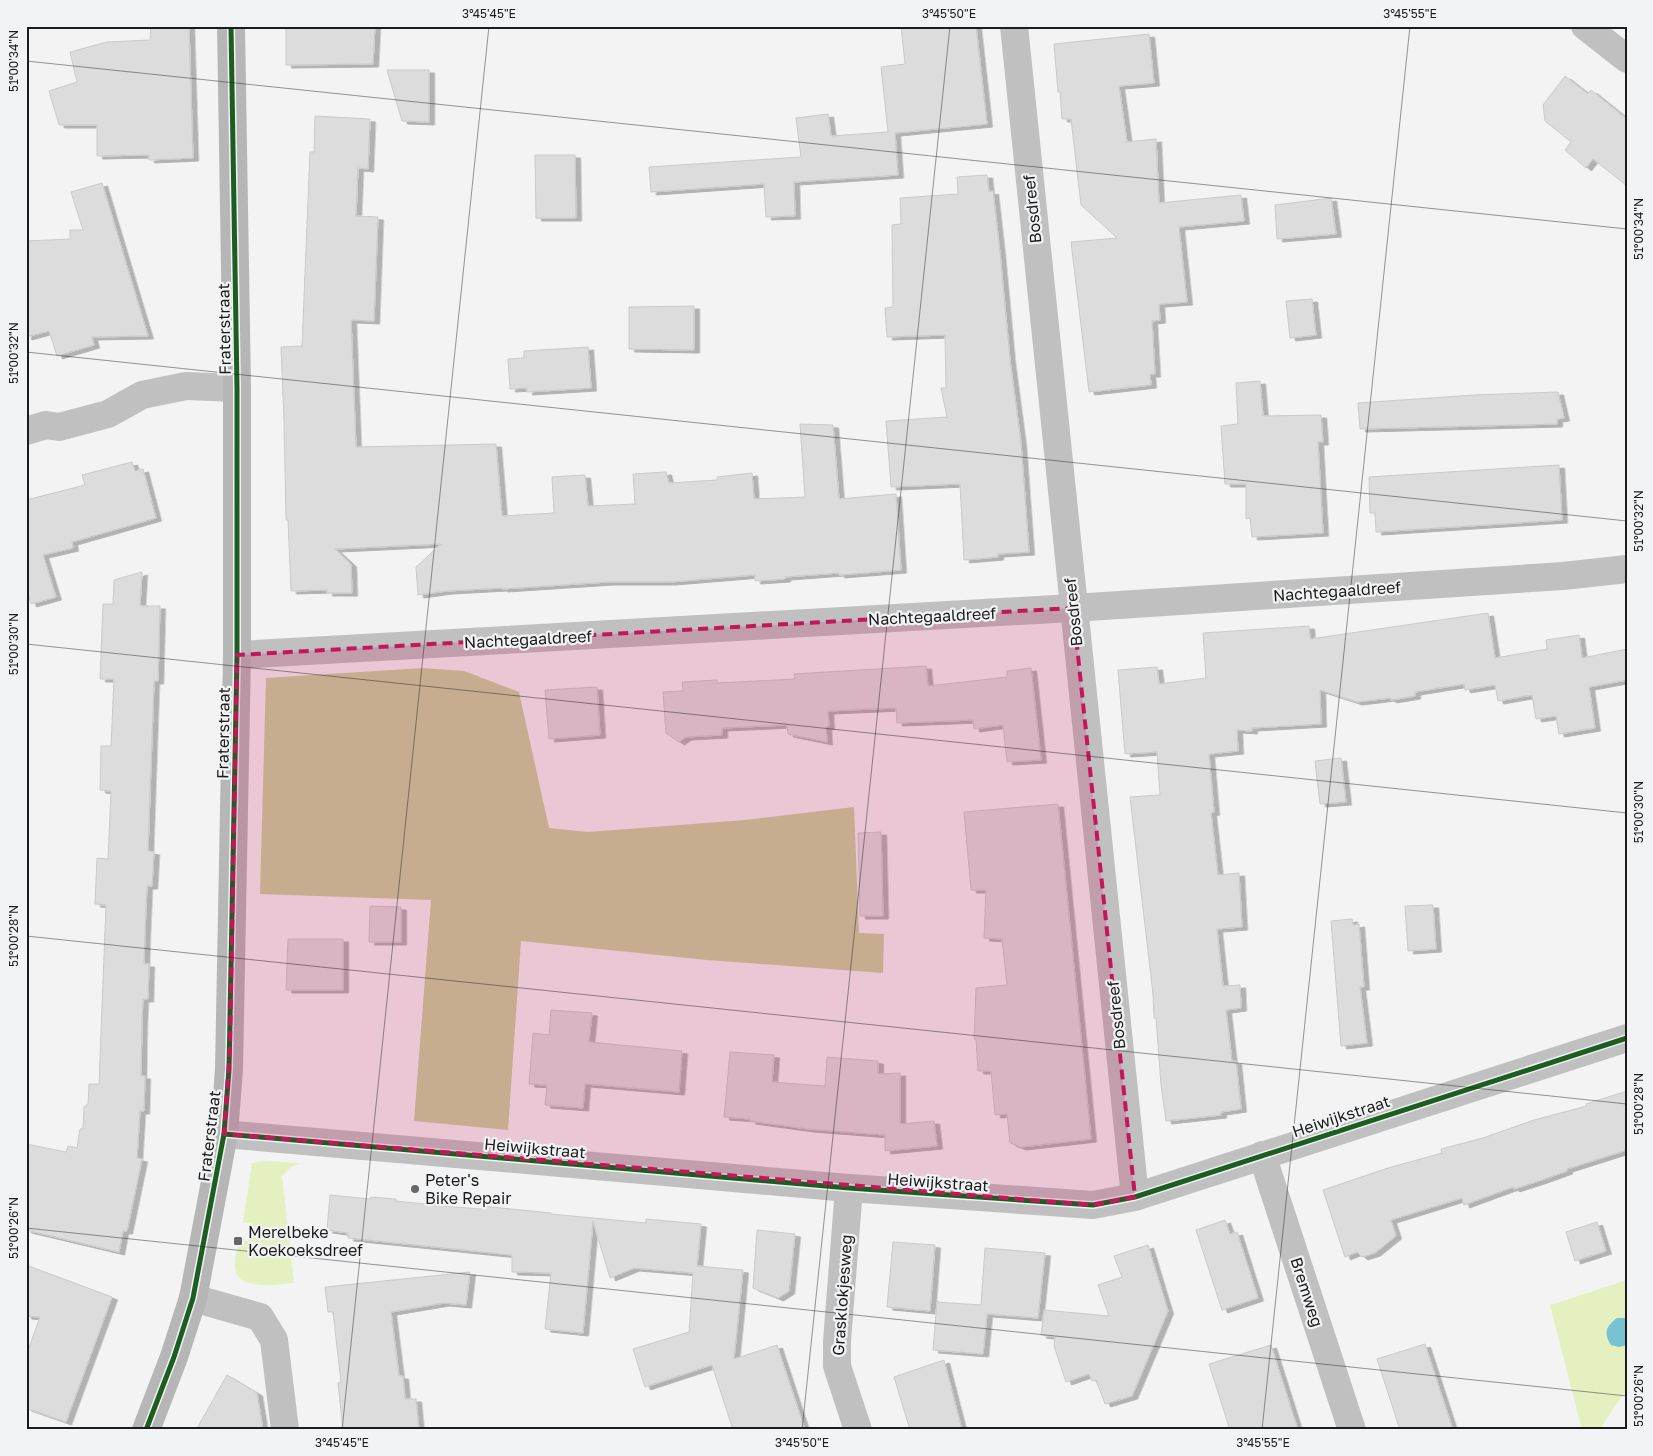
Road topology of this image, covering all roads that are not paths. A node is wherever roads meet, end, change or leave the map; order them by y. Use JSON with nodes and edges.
{"nodes":[{"id":1,"x":231,"y":26,"type":"edge"},
{"id":2,"x":1014,"y":26,"type":"edge"},
{"id":3,"x":1585,"y":26,"type":"edge"},
{"id":4,"x":1627,"y":59,"type":"edge"},
{"id":5,"x":237,"y":388,"type":"junction"},
{"id":6,"x":26,"y":431,"type":"edge"},
{"id":7,"x":1627,"y":569,"type":"edge"},
{"id":8,"x":1073,"y":608,"type":"junction"},
{"id":9,"x":237,"y":655,"type":"junction"},
{"id":10,"x":1627,"y":1038,"type":"edge"},
{"id":11,"x":224,"y":1134,"type":"junction"},
{"id":12,"x":1262,"y":1155,"type":"junction"},
{"id":13,"x":849,"y":1188,"type":"junction"},
{"id":14,"x":1135,"y":1197,"type":"junction"},
{"id":15,"x":193,"y":1298,"type":"junction"},
{"id":16,"x":146,"y":1430,"type":"edge"},
{"id":17,"x":284,"y":1430,"type":"edge"},
{"id":18,"x":858,"y":1430,"type":"edge"},
{"id":19,"x":1352,"y":1430,"type":"edge"}],
"edges":[{"from":1,"to":5,"type":"street","name":"Fraterstraat"},
{"from":2,"to":8,"type":"street","name":"Bosdreef"},
{"from":3,"to":4,"type":"street"},
{"from":5,"to":6,"type":"street"},
{"from":5,"to":9,"type":"street","name":"Fraterstraat"},
{"from":7,"to":8,"type":"street","name":"Nachtegaaldreef"},
{"from":8,"to":9,"type":"street","name":"Nachtegaaldreef"},
{"from":8,"to":14,"type":"street","name":"Bosdreef"},
{"from":9,"to":11,"type":"street","name":"Fraterstraat"},
{"from":10,"to":12,"type":"street","name":"Heiwijkstraat"},
{"from":11,"to":13,"type":"street","name":"Heiwijkstraat"},
{"from":11,"to":15,"type":"street","name":"Fraterstraat"},
{"from":12,"to":14,"type":"street","name":"Heiwijkstraat"},
{"from":12,"to":19,"type":"street","name":"Bremweg"},
{"from":13,"to":14,"type":"street","name":"Heiwijkstraat"},
{"from":13,"to":18,"type":"street","name":"Grasklokjesweg"},
{"from":15,"to":16,"type":"street","name":"Fraterstraat"},
{"from":15,"to":17,"type":"street"}]}
